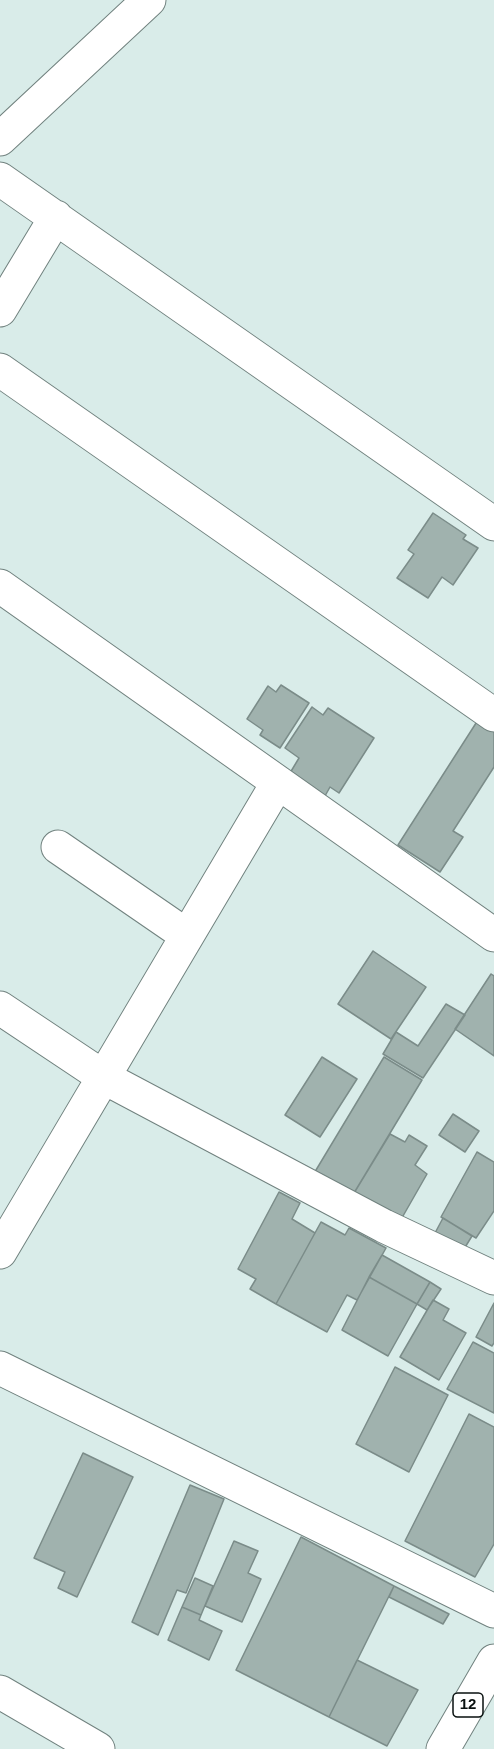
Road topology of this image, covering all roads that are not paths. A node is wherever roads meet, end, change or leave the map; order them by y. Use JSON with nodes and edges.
{"nodes":[{"id":1,"x":149,"y":0,"type":"edge"},
{"id":2,"x":0,"y":139,"type":"edge"},
{"id":3,"x":0,"y":179,"type":"edge"},
{"id":4,"x":56,"y":217,"type":"junction"},
{"id":5,"x":0,"y":310,"type":"edge"},
{"id":6,"x":0,"y":370,"type":"edge"},
{"id":7,"x":494,"y":524,"type":"edge"},
{"id":8,"x":0,"y":586,"type":"edge"},
{"id":9,"x":494,"y":715,"type":"edge"},
{"id":10,"x":277,"y":784,"type":"junction"},
{"id":11,"x":58,"y":847,"type":"dead end"},
{"id":12,"x":186,"y":935,"type":"junction"},
{"id":13,"x":494,"y":935,"type":"edge"},
{"id":14,"x":0,"y":1008,"type":"edge"},
{"id":15,"x":105,"y":1078,"type":"junction"},
{"id":16,"x":4,"y":1236,"type":"edge"},
{"id":17,"x":494,"y":1278,"type":"edge"},
{"id":18,"x":0,"y":1368,"type":"edge"},
{"id":19,"x":494,"y":1611,"type":"edge"},
{"id":20,"x":494,"y":1661,"type":"edge"},
{"id":21,"x":0,"y":1692,"type":"edge"},
{"id":22,"x":98,"y":1749,"type":"edge"},
{"id":23,"x":443,"y":1749,"type":"edge"}],
"edges":[{"from":1,"to":2,"type":"street"},
{"from":3,"to":4,"type":"street"},
{"from":4,"to":5,"type":"street"},
{"from":4,"to":7,"type":"street"},
{"from":6,"to":9,"type":"street"},
{"from":8,"to":10,"type":"street"},
{"from":10,"to":12,"type":"street"},
{"from":10,"to":13,"type":"street"},
{"from":11,"to":12,"type":"street"},
{"from":12,"to":15,"type":"street"},
{"from":14,"to":15,"type":"street"},
{"from":15,"to":16,"type":"street"},
{"from":15,"to":17,"type":"street"},
{"from":18,"to":19,"type":"street"},
{"from":20,"to":23,"type":"street","number":"12"},
{"from":21,"to":22,"type":"street"}]}
